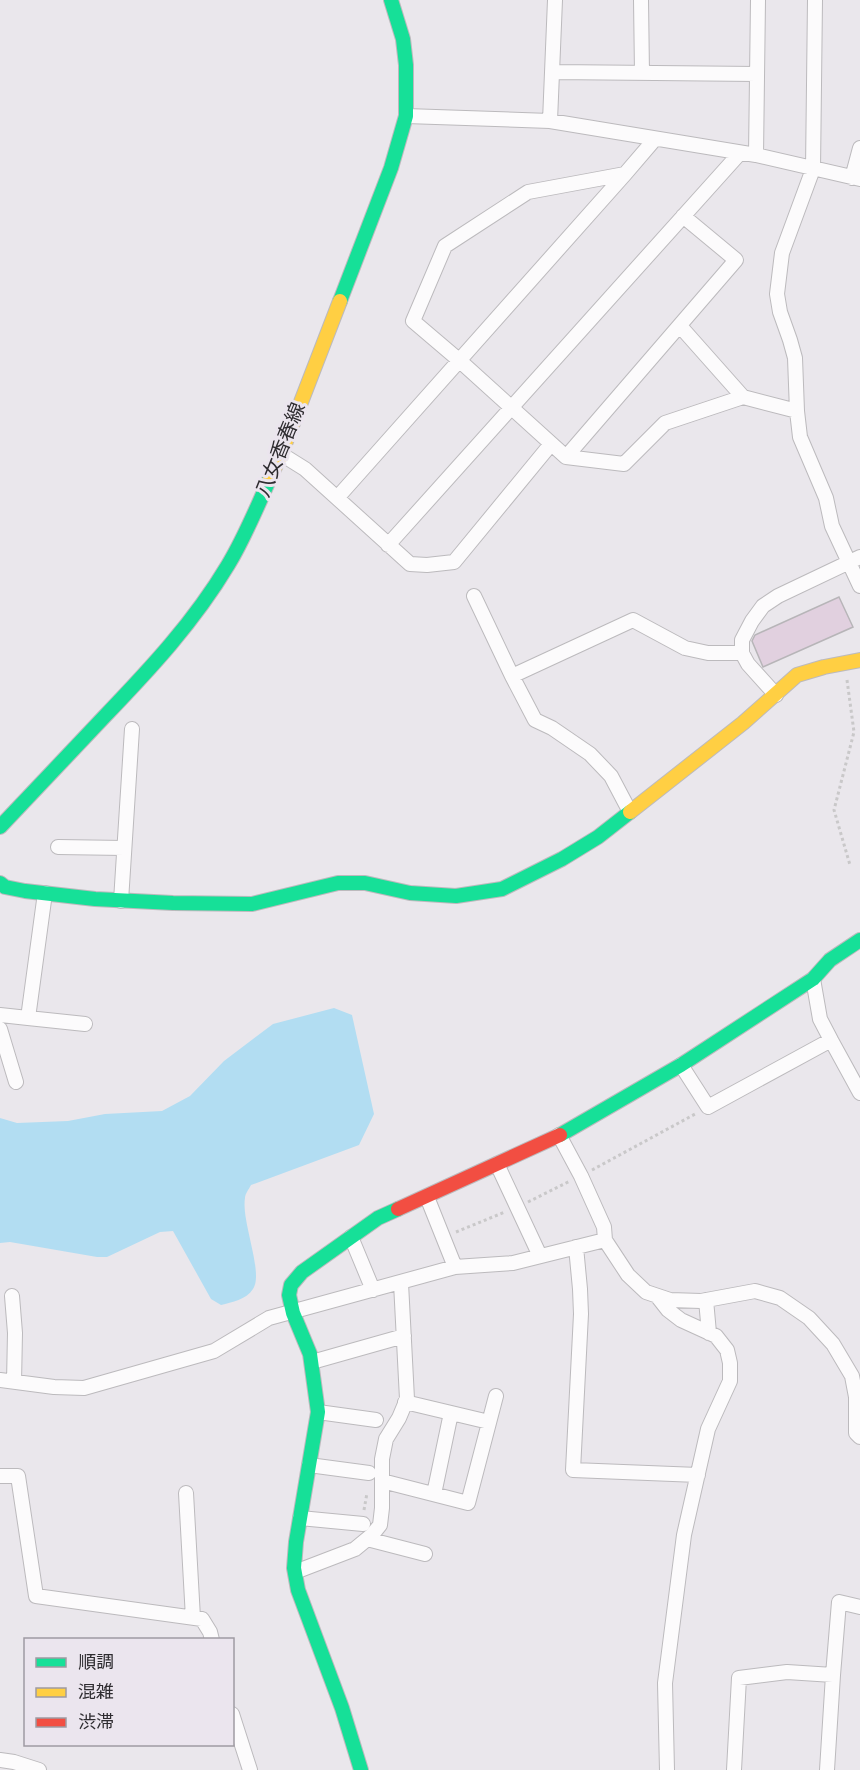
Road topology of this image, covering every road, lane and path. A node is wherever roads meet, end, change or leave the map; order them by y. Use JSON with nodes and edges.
{"nodes":[{"id":1,"x":391,"y":0,"type":"edge"},
{"id":2,"x":555,"y":0,"type":"edge"},
{"id":3,"x":641,"y":0,"type":"edge"},
{"id":4,"x":758,"y":0,"type":"edge"},
{"id":5,"x":815,"y":0,"type":"edge"},
{"id":6,"x":553,"y":72,"type":"junction"},
{"id":7,"x":642,"y":73,"type":"junction"},
{"id":8,"x":757,"y":74,"type":"junction"},
{"id":9,"x":406,"y":116,"type":"junction"},
{"id":10,"x":550,"y":121,"type":"junction"},
{"id":11,"x":654,"y":139,"type":"junction"},
{"id":12,"x":860,"y":148,"type":"edge"},
{"id":13,"x":740,"y":153,"type":"junction"},
{"id":14,"x":756,"y":155,"type":"junction"},
{"id":15,"x":813,"y":170,"type":"junction"},
{"id":16,"x":625,"y":174,"type":"junction"},
{"id":17,"x":856,"y":178,"type":"edge"},
{"id":18,"x":683,"y":216,"type":"junction"},
{"id":19,"x":680,"y":326,"type":"junction"},
{"id":20,"x":460,"y":361,"type":"junction"},
{"id":21,"x":743,"y":397,"type":"junction"},
{"id":22,"x":511,"y":408,"type":"junction"},
{"id":23,"x":797,"y":411,"type":"junction"},
{"id":24,"x":551,"y":444,"type":"junction"},
{"id":25,"x":281,"y":454,"type":"junction"},
{"id":26,"x":566,"y":457,"type":"junction"},
{"id":27,"x":336,"y":498,"type":"junction"},
{"id":28,"x":388,"y":545,"type":"junction"},
{"id":29,"x":854,"y":560,"type":"edge"},
{"id":30,"x":860,"y":586,"type":"edge"},
{"id":31,"x":474,"y":597,"type":"dead end"},
{"id":32,"x":742,"y":652,"type":"junction"},
{"id":33,"x":860,"y":660,"type":"edge"},
{"id":34,"x":844,"y":663,"type":"junction"},
{"id":35,"x":512,"y":676,"type":"junction"},
{"id":36,"x":776,"y":695,"type":"junction"},
{"id":37,"x":132,"y":729,"type":"dead end"},
{"id":38,"x":630,"y":812,"type":"junction"},
{"id":39,"x":0,"y":827,"type":"edge"},
{"id":40,"x":58,"y":847,"type":"dead end"},
{"id":41,"x":124,"y":848,"type":"junction"},
{"id":42,"x":850,"y":865,"type":"dead end"},
{"id":43,"x":0,"y":883,"type":"edge"},
{"id":44,"x":45,"y":893,"type":"junction"},
{"id":45,"x":120,"y":900,"type":"junction"},
{"id":46,"x":860,"y":940,"type":"edge"},
{"id":47,"x":813,"y":979,"type":"junction"},
{"id":48,"x":0,"y":1015,"type":"edge"},
{"id":49,"x":28,"y":1018,"type":"junction"},
{"id":50,"x":85,"y":1024,"type":"dead end"},
{"id":51,"x":0,"y":1029,"type":"edge"},
{"id":52,"x":831,"y":1040,"type":"junction"},
{"id":53,"x":681,"y":1065,"type":"junction"},
{"id":54,"x":16,"y":1082,"type":"dead end"},
{"id":55,"x":860,"y":1093,"type":"edge"},
{"id":56,"x":559,"y":1135,"type":"junction"},
{"id":57,"x":497,"y":1164,"type":"junction"},
{"id":58,"x":427,"y":1197,"type":"junction"},
{"id":59,"x":351,"y":1237,"type":"junction"},
{"id":60,"x":605,"y":1239,"type":"junction"},
{"id":61,"x":576,"y":1247,"type":"junction"},
{"id":62,"x":540,"y":1256,"type":"junction"},
{"id":63,"x":454,"y":1267,"type":"junction"},
{"id":64,"x":401,"y":1282,"type":"junction"},
{"id":65,"x":373,"y":1290,"type":"junction"},
{"id":66,"x":12,"y":1296,"type":"dead end"},
{"id":67,"x":657,"y":1296,"type":"junction"},
{"id":68,"x":706,"y":1300,"type":"junction"},
{"id":69,"x":293,"y":1313,"type":"junction"},
{"id":70,"x":709,"y":1333,"type":"junction"},
{"id":71,"x":404,"y":1336,"type":"junction"},
{"id":72,"x":312,"y":1362,"type":"junction"},
{"id":73,"x":7,"y":1381,"type":"edge"},
{"id":74,"x":496,"y":1396,"type":"dead end"},
{"id":75,"x":405,"y":1402,"type":"junction"},
{"id":76,"x":318,"y":1412,"type":"junction"},
{"id":77,"x":451,"y":1413,"type":"junction"},
{"id":78,"x":376,"y":1420,"type":"dead end"},
{"id":79,"x":489,"y":1422,"type":"junction"},
{"id":80,"x":860,"y":1437,"type":"edge"},
{"id":81,"x":309,"y":1465,"type":"junction"},
{"id":82,"x":369,"y":1473,"type":"dead end"},
{"id":83,"x":698,"y":1475,"type":"junction"},
{"id":84,"x":0,"y":1476,"type":"edge"},
{"id":85,"x":382,"y":1481,"type":"junction"},
{"id":86,"x":186,"y":1493,"type":"dead end"},
{"id":87,"x":434,"y":1494,"type":"junction"},
{"id":88,"x":300,"y":1518,"type":"junction"},
{"id":89,"x":363,"y":1524,"type":"dead end"},
{"id":90,"x":367,"y":1539,"type":"junction"},
{"id":91,"x":425,"y":1554,"type":"dead end"},
{"id":92,"x":295,"y":1572,"type":"junction"},
{"id":93,"x":860,"y":1607,"type":"edge"},
{"id":94,"x":194,"y":1618,"type":"junction"},
{"id":95,"x":212,"y":1638,"type":"edge"},
{"id":96,"x":833,"y":1675,"type":"junction"},
{"id":97,"x":234,"y":1720,"type":"edge"},
{"id":98,"x":0,"y":1760,"type":"edge"},
{"id":99,"x":39,"y":1770,"type":"edge"},
{"id":100,"x":250,"y":1770,"type":"edge"},
{"id":101,"x":361,"y":1770,"type":"edge"},
{"id":102,"x":668,"y":1770,"type":"edge"},
{"id":103,"x":734,"y":1770,"type":"edge"},
{"id":104,"x":826,"y":1770,"type":"edge"}],
"edges":[{"from":1,"to":9,"type":"street","name":"八女香春線"},
{"from":2,"to":6,"type":"street"},
{"from":3,"to":7,"type":"street"},
{"from":4,"to":8,"type":"street"},
{"from":5,"to":15,"type":"street"},
{"from":6,"to":7,"type":"street"},
{"from":6,"to":10,"type":"street"},
{"from":7,"to":8,"type":"street"},
{"from":8,"to":14,"type":"street"},
{"from":9,"to":10,"type":"street"},
{"from":9,"to":25,"type":"street","name":"八女香春線"},
{"from":10,"to":11,"type":"street"},
{"from":11,"to":13,"type":"street"},
{"from":11,"to":16,"type":"street"},
{"from":12,"to":17,"type":"street"},
{"from":13,"to":14,"type":"street"},
{"from":13,"to":18,"type":"street"},
{"from":14,"to":15,"type":"street"},
{"from":15,"to":17,"type":"street"},
{"from":15,"to":23,"type":"street"},
{"from":16,"to":20,"type":"street"},
{"from":16,"to":20,"type":"street"},
{"from":18,"to":19,"type":"street"},
{"from":18,"to":22,"type":"street"},
{"from":19,"to":21,"type":"street"},
{"from":19,"to":26,"type":"street"},
{"from":20,"to":22,"type":"street"},
{"from":20,"to":27,"type":"street"},
{"from":21,"to":23,"type":"street"},
{"from":21,"to":26,"type":"street"},
{"from":22,"to":24,"type":"street"},
{"from":22,"to":28,"type":"street"},
{"from":23,"to":29,"type":"street"},
{"from":24,"to":26,"type":"street"},
{"from":24,"to":28,"type":"street"},
{"from":25,"to":27,"type":"street"},
{"from":25,"to":39,"type":"street","name":"八女香春線"},
{"from":27,"to":28,"type":"street"},
{"from":29,"to":30,"type":"street"},
{"from":29,"to":32,"type":"street"},
{"from":31,"to":35,"type":"street"},
{"from":32,"to":35,"type":"street"},
{"from":32,"to":36,"type":"street"},
{"from":33,"to":34,"type":"street"},
{"from":34,"to":36,"type":"street"},
{"from":34,"to":42,"type":"path"},
{"from":35,"to":38,"type":"street"},
{"from":36,"to":38,"type":"street"},
{"from":37,"to":41,"type":"street"},
{"from":38,"to":45,"type":"street"},
{"from":40,"to":41,"type":"street"},
{"from":41,"to":45,"type":"street"},
{"from":43,"to":44,"type":"street"},
{"from":44,"to":45,"type":"street"},
{"from":44,"to":49,"type":"street"},
{"from":46,"to":47,"type":"street"},
{"from":47,"to":52,"type":"street"},
{"from":47,"to":53,"type":"street"},
{"from":48,"to":49,"type":"street"},
{"from":49,"to":50,"type":"street"},
{"from":51,"to":54,"type":"street"},
{"from":52,"to":53,"type":"street"},
{"from":52,"to":55,"type":"street"},
{"from":53,"to":56,"type":"street"},
{"from":56,"to":57,"type":"street"},
{"from":56,"to":60,"type":"street"},
{"from":57,"to":58,"type":"street"},
{"from":57,"to":62,"type":"street"},
{"from":58,"to":59,"type":"street"},
{"from":58,"to":63,"type":"street"},
{"from":59,"to":65,"type":"street"},
{"from":59,"to":69,"type":"street"},
{"from":60,"to":61,"type":"street"},
{"from":60,"to":67,"type":"street"},
{"from":61,"to":62,"type":"street"},
{"from":61,"to":83,"type":"street"},
{"from":62,"to":63,"type":"street"},
{"from":63,"to":64,"type":"street"},
{"from":64,"to":65,"type":"street"},
{"from":64,"to":71,"type":"street"},
{"from":65,"to":69,"type":"street"},
{"from":66,"to":73,"type":"street"},
{"from":67,"to":68,"type":"street"},
{"from":67,"to":70,"type":"street"},
{"from":68,"to":70,"type":"street"},
{"from":68,"to":80,"type":"street"},
{"from":69,"to":72,"type":"street"},
{"from":69,"to":73,"type":"street"},
{"from":70,"to":83,"type":"street"},
{"from":71,"to":72,"type":"street"},
{"from":71,"to":75,"type":"street"},
{"from":72,"to":76,"type":"street"},
{"from":74,"to":79,"type":"street"},
{"from":75,"to":77,"type":"street"},
{"from":75,"to":85,"type":"street"},
{"from":76,"to":78,"type":"street"},
{"from":76,"to":81,"type":"street"},
{"from":77,"to":79,"type":"street"},
{"from":77,"to":87,"type":"street"},
{"from":79,"to":87,"type":"street"},
{"from":81,"to":82,"type":"street"},
{"from":81,"to":88,"type":"street"},
{"from":83,"to":102,"type":"street"},
{"from":84,"to":94,"type":"street"},
{"from":85,"to":87,"type":"street"},
{"from":85,"to":90,"type":"street"},
{"from":86,"to":94,"type":"street"},
{"from":88,"to":89,"type":"street"},
{"from":88,"to":92,"type":"street"},
{"from":90,"to":91,"type":"street"},
{"from":90,"to":92,"type":"street"},
{"from":92,"to":101,"type":"street"},
{"from":93,"to":96,"type":"street"},
{"from":94,"to":95,"type":"street"},
{"from":96,"to":103,"type":"street"},
{"from":96,"to":104,"type":"street"},
{"from":97,"to":100,"type":"street"},
{"from":98,"to":99,"type":"street"}]}
